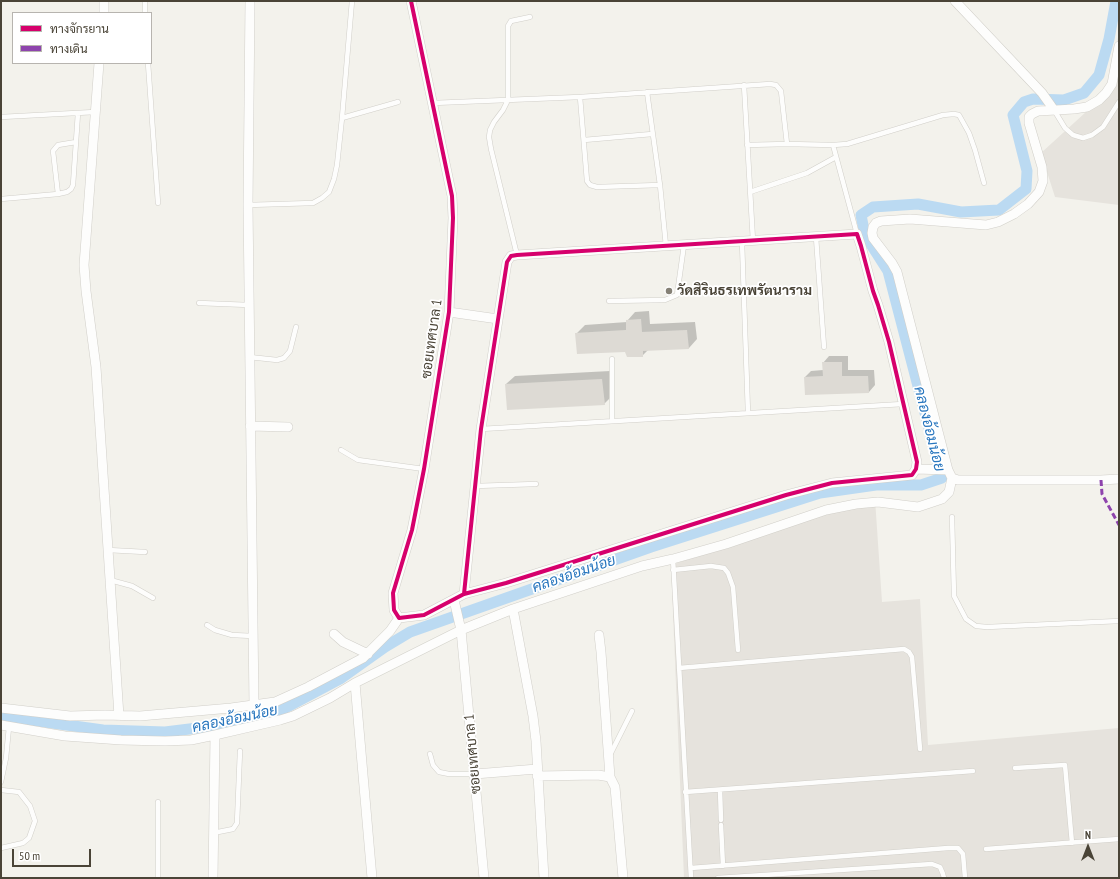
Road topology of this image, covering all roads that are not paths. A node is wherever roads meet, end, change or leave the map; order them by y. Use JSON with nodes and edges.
{"nodes":[{"id":1,"x":104,"y":1,"type":"edge"},
{"id":2,"x":145,"y":1,"type":"edge"},
{"id":3,"x":250,"y":1,"type":"edge"},
{"id":4,"x":352,"y":1,"type":"edge"},
{"id":5,"x":411,"y":1,"type":"edge"},
{"id":6,"x":955,"y":1,"type":"edge"},
{"id":7,"x":104,"y":12,"type":"edge"},
{"id":8,"x":145,"y":12,"type":"edge"},
{"id":9,"x":530,"y":17,"type":"dead end"},
{"id":10,"x":1119,"y":46,"type":"edge"},
{"id":11,"x":99,"y":64,"type":"edge"},
{"id":12,"x":148,"y":64,"type":"edge"},
{"id":13,"x":744,"y":85,"type":"junction"},
{"id":14,"x":647,"y":92,"type":"junction"},
{"id":15,"x":580,"y":97,"type":"junction"},
{"id":16,"x":508,"y":100,"type":"junction"},
{"id":17,"x":398,"y":102,"type":"dead end"},
{"id":18,"x":1119,"y":102,"type":"edge"},
{"id":19,"x":433,"y":103,"type":"junction"},
{"id":20,"x":1053,"y":108,"type":"junction"},
{"id":21,"x":95,"y":112,"type":"junction"},
{"id":22,"x":78,"y":114,"type":"junction"},
{"id":23,"x":1,"y":117,"type":"edge"},
{"id":24,"x":342,"y":118,"type":"junction"},
{"id":25,"x":652,"y":134,"type":"junction"},
{"id":26,"x":584,"y":140,"type":"junction"},
{"id":27,"x":76,"y":142,"type":"junction"},
{"id":28,"x":787,"y":144,"type":"junction"},
{"id":29,"x":748,"y":145,"type":"junction"},
{"id":30,"x":833,"y":145,"type":"junction"},
{"id":31,"x":836,"y":157,"type":"junction"},
{"id":32,"x":984,"y":183,"type":"dead end"},
{"id":33,"x":660,"y":185,"type":"junction"},
{"id":34,"x":750,"y":192,"type":"junction"},
{"id":35,"x":58,"y":194,"type":"junction"},
{"id":36,"x":1,"y":199,"type":"edge"},
{"id":37,"x":158,"y":203,"type":"dead end"},
{"id":38,"x":248,"y":205,"type":"junction"},
{"id":39,"x":856,"y":234,"type":"junction"},
{"id":40,"x":816,"y":237,"type":"junction"},
{"id":41,"x":753,"y":241,"type":"junction"},
{"id":42,"x":742,"y":242,"type":"junction"},
{"id":43,"x":684,"y":245,"type":"junction"},
{"id":44,"x":666,"y":246,"type":"junction"},
{"id":45,"x":516,"y":255,"type":"junction"},
{"id":46,"x":609,"y":301,"type":"dead end"},
{"id":47,"x":199,"y":303,"type":"dead end"},
{"id":48,"x":249,"y":305,"type":"junction"},
{"id":49,"x":449,"y":312,"type":"junction"},
{"id":50,"x":498,"y":319,"type":"junction"},
{"id":51,"x":296,"y":327,"type":"dead end"},
{"id":52,"x":824,"y":347,"type":"dead end"},
{"id":53,"x":249,"y":357,"type":"junction"},
{"id":54,"x":612,"y":359,"type":"dead end"},
{"id":55,"x":904,"y":404,"type":"junction"},
{"id":56,"x":748,"y":413,"type":"junction"},
{"id":57,"x":612,"y":421,"type":"junction"},
{"id":58,"x":250,"y":426,"type":"junction"},
{"id":59,"x":288,"y":427,"type":"dead end"},
{"id":60,"x":481,"y":429,"type":"junction"},
{"id":61,"x":341,"y":450,"type":"dead end"},
{"id":62,"x":424,"y":469,"type":"junction"},
{"id":63,"x":916,"y":469,"type":"junction"},
{"id":64,"x":949,"y":479,"type":"junction"},
{"id":65,"x":1119,"y":479,"type":"edge"},
{"id":66,"x":536,"y":484,"type":"dead end"},
{"id":67,"x":475,"y":486,"type":"junction"},
{"id":68,"x":952,"y":517,"type":"dead end"},
{"id":69,"x":108,"y":550,"type":"junction"},
{"id":70,"x":145,"y":552,"type":"dead end"},
{"id":71,"x":673,"y":559,"type":"junction"},
{"id":72,"x":673,"y":570,"type":"junction"},
{"id":73,"x":110,"y":580,"type":"junction"},
{"id":74,"x":464,"y":594,"type":"junction"},
{"id":75,"x":153,"y":598,"type":"dead end"},
{"id":76,"x":455,"y":604,"type":"junction"},
{"id":77,"x":513,"y":609,"type":"junction"},
{"id":78,"x":399,"y":618,"type":"junction"},
{"id":79,"x":1119,"y":620,"type":"edge"},
{"id":80,"x":207,"y":625,"type":"dead end"},
{"id":81,"x":461,"y":626,"type":"junction"},
{"id":82,"x":334,"y":634,"type":"dead end"},
{"id":83,"x":599,"y":635,"type":"dead end"},
{"id":84,"x":253,"y":636,"type":"junction"},
{"id":85,"x":738,"y":650,"type":"dead end"},
{"id":86,"x":368,"y":654,"type":"junction"},
{"id":87,"x":679,"y":668,"type":"junction"},
{"id":88,"x":355,"y":683,"type":"junction"},
{"id":89,"x":254,"y":706,"type":"junction"},
{"id":90,"x":1,"y":708,"type":"edge"},
{"id":91,"x":632,"y":710,"type":"dead end"},
{"id":92,"x":119,"y":716,"type":"junction"},
{"id":93,"x":5,"y":726,"type":"edge"},
{"id":94,"x":215,"y":735,"type":"junction"},
{"id":95,"x":920,"y":749,"type":"dead end"},
{"id":96,"x":240,"y":751,"type":"dead end"},
{"id":97,"x":430,"y":754,"type":"dead end"},
{"id":98,"x":608,"y":758,"type":"junction"},
{"id":99,"x":1015,"y":768,"type":"dead end"},
{"id":100,"x":972,"y":771,"type":"dead end"},
{"id":101,"x":537,"y":773,"type":"junction"},
{"id":102,"x":475,"y":774,"type":"junction"},
{"id":103,"x":610,"y":777,"type":"junction"},
{"id":104,"x":1,"y":782,"type":"edge"},
{"id":105,"x":1,"y":790,"type":"edge"},
{"id":106,"x":720,"y":790,"type":"junction"},
{"id":107,"x":685,"y":792,"type":"junction"},
{"id":108,"x":158,"y":802,"type":"dead end"},
{"id":109,"x":213,"y":833,"type":"junction"},
{"id":110,"x":1119,"y":839,"type":"edge"},
{"id":111,"x":1072,"y":843,"type":"junction"},
{"id":112,"x":1,"y":848,"type":"edge"},
{"id":113,"x":986,"y":849,"type":"dead end"},
{"id":114,"x":723,"y":866,"type":"junction"},
{"id":115,"x":691,"y":868,"type":"junction"},
{"id":116,"x":158,"y":878,"type":"edge"},
{"id":117,"x":213,"y":878,"type":"edge"},
{"id":118,"x":372,"y":878,"type":"edge"},
{"id":119,"x":484,"y":878,"type":"edge"},
{"id":120,"x":544,"y":878,"type":"edge"},
{"id":121,"x":623,"y":878,"type":"edge"},
{"id":122,"x":690,"y":878,"type":"edge"},
{"id":123,"x":718,"y":878,"type":"edge"},
{"id":124,"x":944,"y":878,"type":"edge"},
{"id":125,"x":965,"y":878,"type":"edge"}],
"edges":[{"from":1,"to":7,"type":"street"},
{"from":2,"to":8,"type":"lane"},
{"from":3,"to":38,"type":"street"},
{"from":4,"to":24,"type":"lane"},
{"from":5,"to":19,"type":"street","name":"ซอยเทศบาล 1"},
{"from":6,"to":20,"type":"street"},
{"from":9,"to":16,"type":"lane"},
{"from":10,"to":20,"type":"street"},
{"from":11,"to":21,"type":"street"},
{"from":12,"to":37,"type":"lane"},
{"from":13,"to":14,"type":"lane"},
{"from":13,"to":28,"type":"lane"},
{"from":13,"to":29,"type":"lane"},
{"from":14,"to":15,"type":"lane"},
{"from":14,"to":25,"type":"lane"},
{"from":15,"to":16,"type":"lane"},
{"from":15,"to":26,"type":"lane"},
{"from":16,"to":19,"type":"lane"},
{"from":16,"to":45,"type":"lane"},
{"from":17,"to":24,"type":"lane"},
{"from":18,"to":20,"type":"lane"},
{"from":19,"to":49,"type":"street","name":"ซอยเทศบาล 1"},
{"from":20,"to":64,"type":"street"},
{"from":21,"to":22,"type":"lane"},
{"from":21,"to":69,"type":"street"},
{"from":22,"to":23,"type":"lane"},
{"from":22,"to":27,"type":"lane"},
{"from":24,"to":38,"type":"lane"},
{"from":25,"to":26,"type":"lane"},
{"from":25,"to":33,"type":"lane"},
{"from":26,"to":33,"type":"lane"},
{"from":27,"to":35,"type":"lane"},
{"from":27,"to":35,"type":"lane"},
{"from":28,"to":29,"type":"lane"},
{"from":28,"to":30,"type":"lane"},
{"from":29,"to":34,"type":"lane"},
{"from":30,"to":31,"type":"lane"},
{"from":30,"to":32,"type":"lane"},
{"from":31,"to":34,"type":"lane"},
{"from":31,"to":39,"type":"lane"},
{"from":33,"to":44,"type":"lane"},
{"from":34,"to":41,"type":"lane"},
{"from":35,"to":36,"type":"lane"},
{"from":38,"to":48,"type":"street"},
{"from":39,"to":40,"type":"street"},
{"from":39,"to":55,"type":"street"},
{"from":40,"to":41,"type":"street"},
{"from":40,"to":52,"type":"lane"},
{"from":41,"to":42,"type":"street"},
{"from":42,"to":43,"type":"street"},
{"from":42,"to":56,"type":"lane"},
{"from":43,"to":44,"type":"street"},
{"from":43,"to":46,"type":"lane"},
{"from":44,"to":45,"type":"street"},
{"from":45,"to":50,"type":"street"},
{"from":47,"to":48,"type":"lane"},
{"from":48,"to":53,"type":"street"},
{"from":49,"to":50,"type":"street"},
{"from":49,"to":62,"type":"street","name":"ซอยเทศบาล 1"},
{"from":50,"to":60,"type":"street"},
{"from":51,"to":53,"type":"lane"},
{"from":53,"to":58,"type":"street"},
{"from":54,"to":57,"type":"lane"},
{"from":55,"to":56,"type":"lane"},
{"from":55,"to":63,"type":"street"},
{"from":56,"to":57,"type":"lane"},
{"from":57,"to":60,"type":"lane"},
{"from":58,"to":59,"type":"street"},
{"from":58,"to":84,"type":"street"},
{"from":60,"to":67,"type":"street"},
{"from":61,"to":62,"type":"lane"},
{"from":62,"to":78,"type":"street","name":"ซอยเทศบาล 1"},
{"from":63,"to":64,"type":"street"},
{"from":63,"to":74,"type":"street"},
{"from":64,"to":65,"type":"street"},
{"from":64,"to":71,"type":"street"},
{"from":66,"to":67,"type":"lane"},
{"from":67,"to":74,"type":"street"},
{"from":68,"to":79,"type":"lane"},
{"from":69,"to":70,"type":"lane"},
{"from":69,"to":73,"type":"street"},
{"from":71,"to":72,"type":"lane"},
{"from":71,"to":77,"type":"street"},
{"from":72,"to":85,"type":"lane"},
{"from":72,"to":87,"type":"lane"},
{"from":73,"to":75,"type":"lane"},
{"from":73,"to":92,"type":"street"},
{"from":74,"to":76,"type":"street"},
{"from":76,"to":78,"type":"street"},
{"from":76,"to":81,"type":"street","name":"ซอยเทศบาล 1"},
{"from":77,"to":81,"type":"street"},
{"from":77,"to":101,"type":"street"},
{"from":78,"to":86,"type":"street"},
{"from":80,"to":84,"type":"lane"},
{"from":81,"to":88,"type":"street"},
{"from":81,"to":102,"type":"street","name":"ซอยเทศบาล 1"},
{"from":82,"to":86,"type":"street"},
{"from":83,"to":98,"type":"street"},
{"from":84,"to":89,"type":"street"},
{"from":86,"to":89,"type":"street"},
{"from":87,"to":95,"type":"lane"},
{"from":87,"to":107,"type":"lane"},
{"from":88,"to":94,"type":"street"},
{"from":88,"to":118,"type":"street"},
{"from":89,"to":92,"type":"street"},
{"from":90,"to":92,"type":"street"},
{"from":91,"to":98,"type":"lane"},
{"from":93,"to":94,"type":"street"},
{"from":93,"to":104,"type":"lane"},
{"from":94,"to":109,"type":"street"},
{"from":96,"to":109,"type":"lane"},
{"from":97,"to":102,"type":"lane"},
{"from":98,"to":103,"type":"street"},
{"from":99,"to":111,"type":"lane"},
{"from":100,"to":106,"type":"lane"},
{"from":101,"to":102,"type":"street"},
{"from":101,"to":103,"type":"street"},
{"from":101,"to":120,"type":"street"},
{"from":102,"to":119,"type":"street","name":"ซอยเทศบาล 1"},
{"from":103,"to":121,"type":"street"},
{"from":105,"to":112,"type":"lane"},
{"from":106,"to":107,"type":"lane"},
{"from":106,"to":114,"type":"lane"},
{"from":107,"to":115,"type":"lane"},
{"from":108,"to":116,"type":"lane"},
{"from":109,"to":117,"type":"street"},
{"from":110,"to":111,"type":"lane"},
{"from":111,"to":113,"type":"lane"},
{"from":114,"to":115,"type":"lane"},
{"from":114,"to":125,"type":"lane"},
{"from":115,"to":122,"type":"lane"},
{"from":123,"to":124,"type":"lane"}]}
